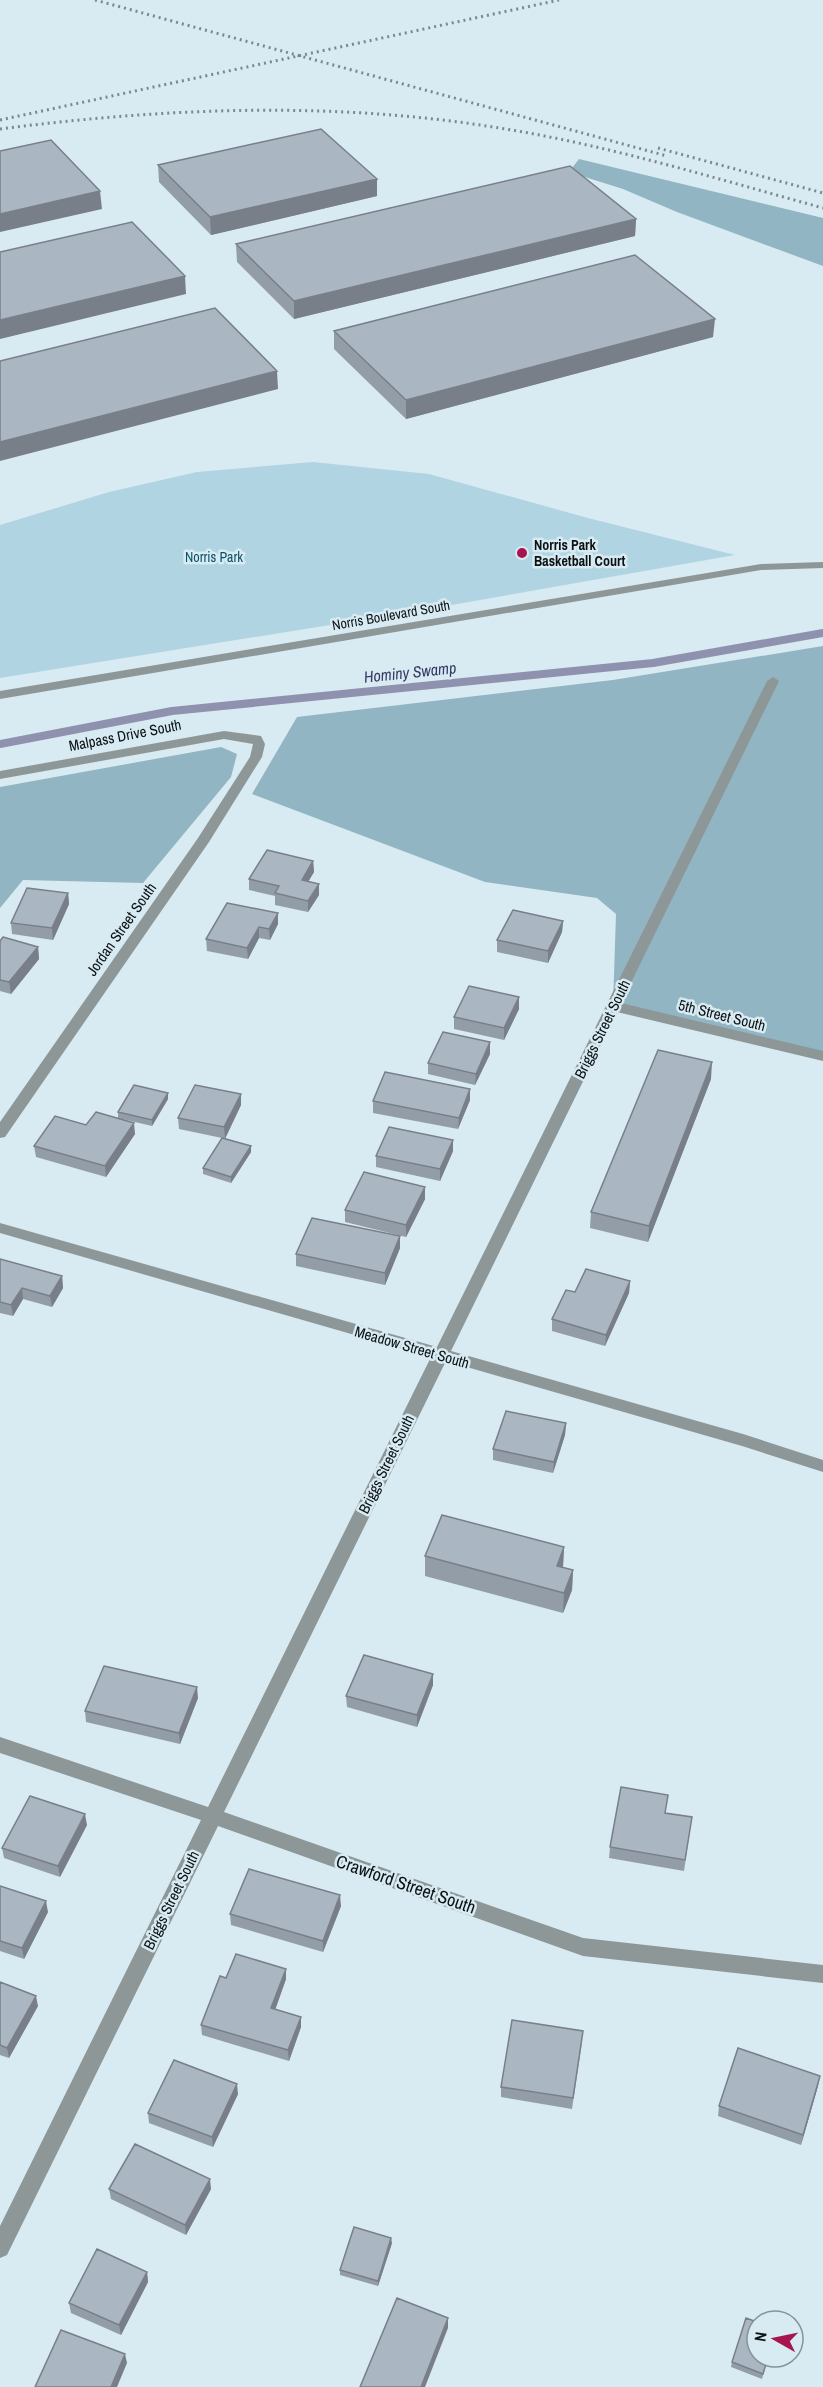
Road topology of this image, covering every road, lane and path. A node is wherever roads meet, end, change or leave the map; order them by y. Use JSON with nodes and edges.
{"nodes":[{"id":1,"x":823,"y":565,"type":"edge"},
{"id":2,"x":773,"y":681,"type":"dead end"},
{"id":3,"x":0,"y":695,"type":"edge"},
{"id":4,"x":257,"y":739,"type":"joint"},
{"id":5,"x":0,"y":775,"type":"edge"},
{"id":6,"x":613,"y":1006,"type":"junction"},
{"id":7,"x":823,"y":1056,"type":"edge"},
{"id":8,"x":0,"y":1133,"type":"edge"},
{"id":9,"x":0,"y":1228,"type":"edge"},
{"id":10,"x":440,"y":1355,"type":"junction"},
{"id":11,"x":823,"y":1466,"type":"edge"},
{"id":12,"x":0,"y":1745,"type":"edge"},
{"id":13,"x":212,"y":1816,"type":"junction"},
{"id":14,"x":823,"y":1974,"type":"edge"},
{"id":15,"x":0,"y":2248,"type":"edge"}],
"edges":[{"from":1,"to":3,"type":"street","name":"Norris Boulevard South"},
{"from":2,"to":6,"type":"street","name":"Briggs Street South"},
{"from":4,"to":5,"type":"street","name":"Malpass Drive South"},
{"from":4,"to":8,"type":"street","name":"Jordan Street South"},
{"from":6,"to":7,"type":"street","name":"5th Street South"},
{"from":6,"to":10,"type":"street","name":"Briggs Street South"},
{"from":9,"to":10,"type":"street","name":"Meadow Street South"},
{"from":10,"to":11,"type":"street","name":"Meadow Street South"},
{"from":10,"to":13,"type":"street","name":"Briggs Street South"},
{"from":12,"to":13,"type":"street","name":"Crawford Street South"},
{"from":13,"to":14,"type":"street","name":"Crawford Street South"},
{"from":13,"to":15,"type":"street","name":"Briggs Street South"}]}
